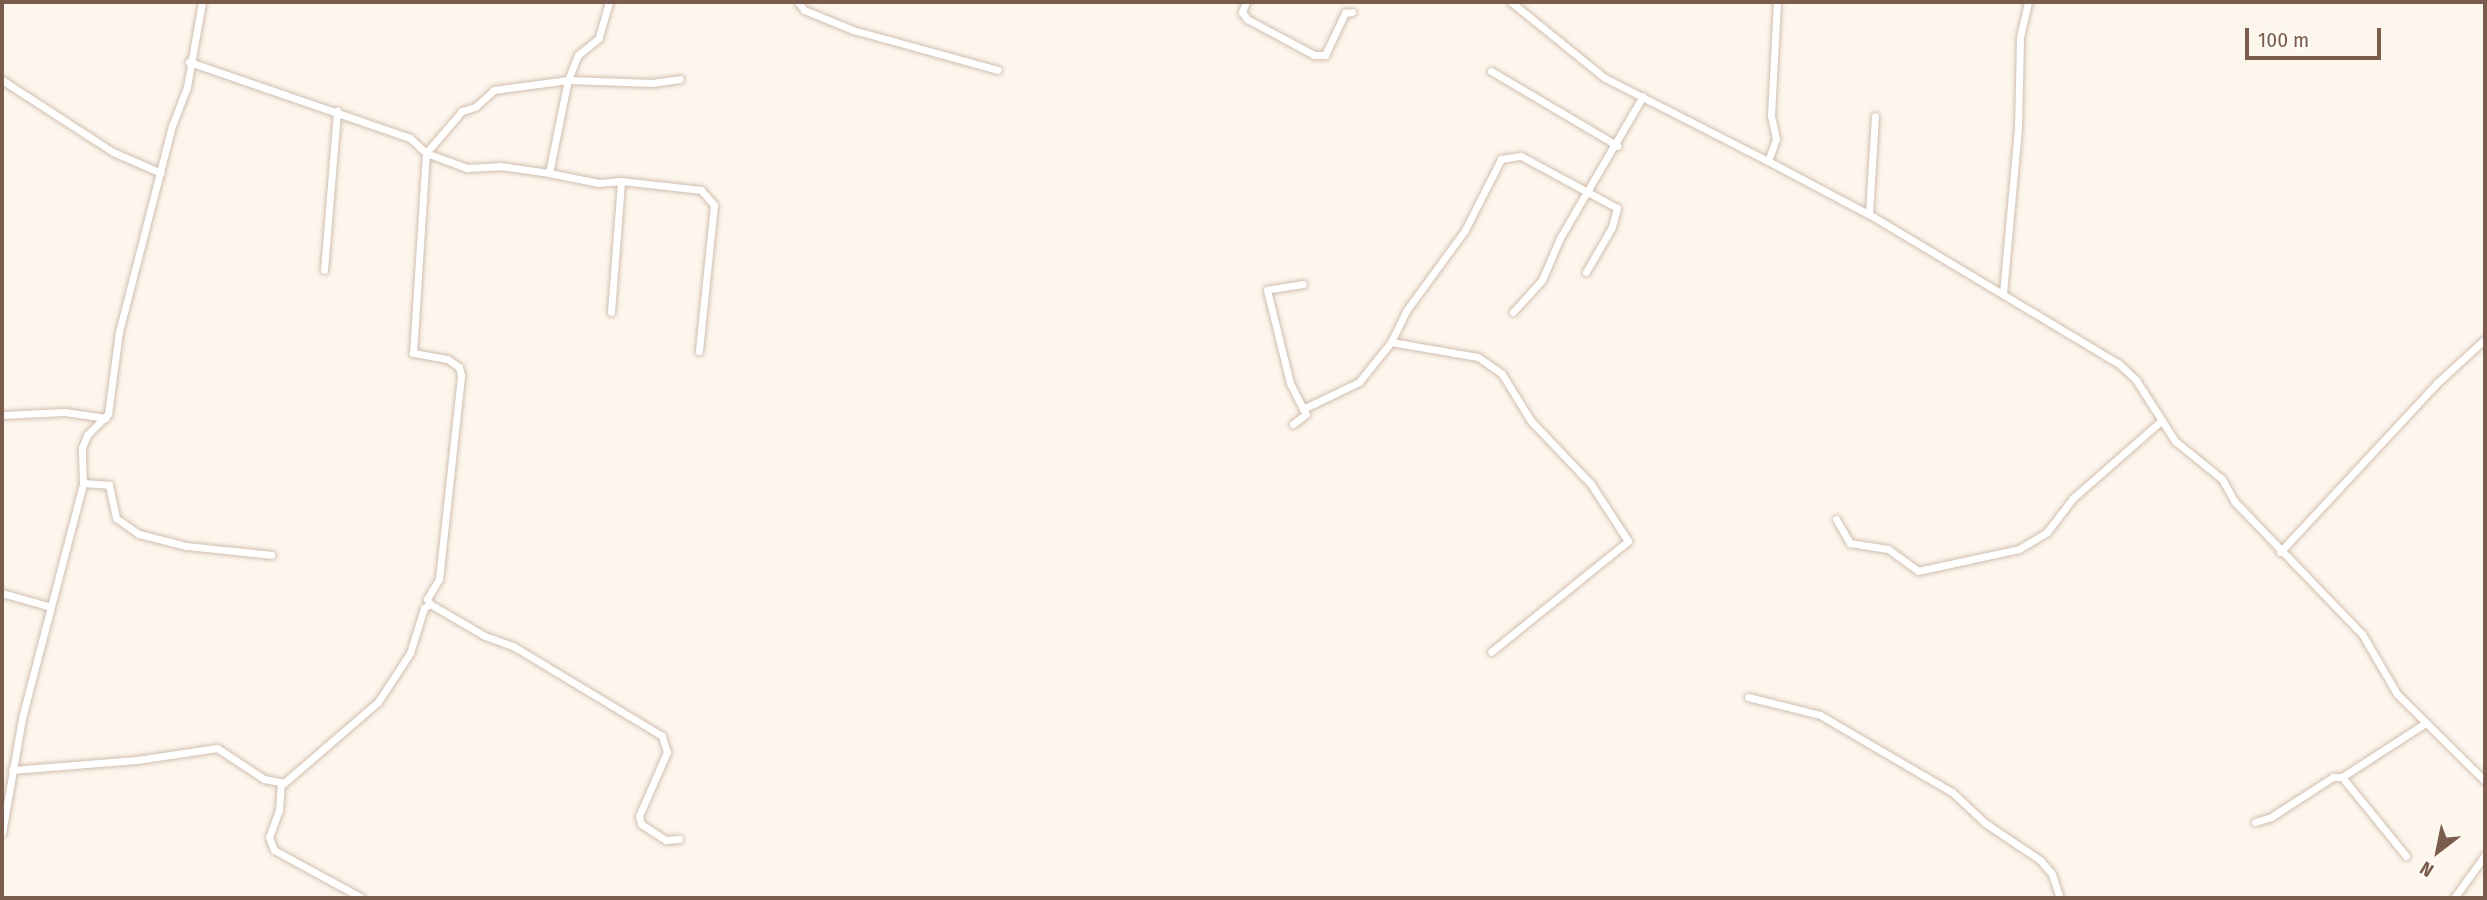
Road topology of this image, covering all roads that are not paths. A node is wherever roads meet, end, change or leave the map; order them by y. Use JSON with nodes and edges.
{"nodes":[{"id":1,"x":202,"y":2,"type":"edge"},
{"id":2,"x":609,"y":2,"type":"edge"},
{"id":3,"x":797,"y":2,"type":"edge"},
{"id":4,"x":1245,"y":2,"type":"edge"},
{"id":5,"x":1511,"y":2,"type":"edge"},
{"id":6,"x":1777,"y":2,"type":"edge"},
{"id":7,"x":2028,"y":2,"type":"edge"},
{"id":8,"x":1352,"y":12,"type":"dead end"},
{"id":9,"x":189,"y":62,"type":"junction"},
{"id":10,"x":998,"y":70,"type":"dead end"},
{"id":11,"x":1491,"y":71,"type":"dead end"},
{"id":12,"x":680,"y":79,"type":"dead end"},
{"id":13,"x":2,"y":80,"type":"edge"},
{"id":14,"x":568,"y":80,"type":"junction"},
{"id":15,"x":1643,"y":96,"type":"junction"},
{"id":16,"x":337,"y":111,"type":"junction"},
{"id":17,"x":1875,"y":116,"type":"dead end"},
{"id":18,"x":1618,"y":146,"type":"junction"},
{"id":19,"x":426,"y":153,"type":"junction"},
{"id":20,"x":1768,"y":161,"type":"junction"},
{"id":21,"x":161,"y":173,"type":"junction"},
{"id":22,"x":550,"y":173,"type":"junction"},
{"id":23,"x":621,"y":181,"type":"junction"},
{"id":24,"x":1591,"y":191,"type":"junction"},
{"id":25,"x":1869,"y":214,"type":"junction"},
{"id":26,"x":324,"y":270,"type":"dead end"},
{"id":27,"x":1586,"y":272,"type":"dead end"},
{"id":28,"x":1303,"y":284,"type":"dead end"},
{"id":29,"x":2003,"y":293,"type":"junction"},
{"id":30,"x":611,"y":312,"type":"dead end"},
{"id":31,"x":1513,"y":312,"type":"dead end"},
{"id":32,"x":2485,"y":339,"type":"edge"},
{"id":33,"x":1391,"y":342,"type":"junction"},
{"id":34,"x":699,"y":351,"type":"dead end"},
{"id":35,"x":1303,"y":409,"type":"junction"},
{"id":36,"x":2,"y":415,"type":"edge"},
{"id":37,"x":106,"y":418,"type":"junction"},
{"id":38,"x":2161,"y":421,"type":"junction"},
{"id":39,"x":1293,"y":424,"type":"dead end"},
{"id":40,"x":83,"y":483,"type":"junction"},
{"id":41,"x":1836,"y":519,"type":"dead end"},
{"id":42,"x":2280,"y":552,"type":"junction"},
{"id":43,"x":272,"y":555,"type":"dead end"},
{"id":44,"x":2,"y":593,"type":"edge"},
{"id":45,"x":430,"y":604,"type":"junction"},
{"id":46,"x":48,"y":606,"type":"junction"},
{"id":47,"x":1490,"y":652,"type":"dead end"},
{"id":48,"x":1748,"y":697,"type":"dead end"},
{"id":49,"x":2424,"y":724,"type":"junction"},
{"id":50,"x":12,"y":770,"type":"junction"},
{"id":51,"x":2342,"y":777,"type":"junction"},
{"id":52,"x":2485,"y":781,"type":"edge"},
{"id":53,"x":281,"y":782,"type":"junction"},
{"id":54,"x":2255,"y":822,"type":"dead end"},
{"id":55,"x":2,"y":833,"type":"edge"},
{"id":56,"x":679,"y":839,"type":"dead end"},
{"id":57,"x":2485,"y":855,"type":"edge"},
{"id":58,"x":2406,"y":856,"type":"dead end"},
{"id":59,"x":362,"y":898,"type":"edge"},
{"id":60,"x":2060,"y":898,"type":"edge"},
{"id":61,"x":2454,"y":898,"type":"edge"}],
"edges":[{"from":1,"to":9,"type":"street"},
{"from":2,"to":14,"type":"street"},
{"from":3,"to":10,"type":"street"},
{"from":4,"to":8,"type":"street"},
{"from":5,"to":15,"type":"street"},
{"from":6,"to":20,"type":"street"},
{"from":7,"to":29,"type":"street"},
{"from":9,"to":16,"type":"street"},
{"from":9,"to":21,"type":"street"},
{"from":11,"to":18,"type":"street"},
{"from":12,"to":14,"type":"street"},
{"from":13,"to":21,"type":"street"},
{"from":14,"to":19,"type":"street"},
{"from":14,"to":22,"type":"street"},
{"from":15,"to":18,"type":"street"},
{"from":15,"to":20,"type":"street"},
{"from":16,"to":19,"type":"street"},
{"from":16,"to":26,"type":"street"},
{"from":17,"to":25,"type":"street"},
{"from":18,"to":24,"type":"street"},
{"from":19,"to":22,"type":"street"},
{"from":19,"to":45,"type":"street"},
{"from":20,"to":25,"type":"street"},
{"from":21,"to":37,"type":"street"},
{"from":22,"to":23,"type":"street"},
{"from":23,"to":30,"type":"street"},
{"from":23,"to":34,"type":"street"},
{"from":24,"to":27,"type":"street"},
{"from":24,"to":31,"type":"street"},
{"from":24,"to":33,"type":"street"},
{"from":25,"to":29,"type":"street"},
{"from":28,"to":35,"type":"street"},
{"from":29,"to":38,"type":"street"},
{"from":32,"to":42,"type":"street"},
{"from":33,"to":35,"type":"street"},
{"from":33,"to":47,"type":"street"},
{"from":35,"to":39,"type":"street"},
{"from":36,"to":37,"type":"street"},
{"from":37,"to":40,"type":"street"},
{"from":38,"to":41,"type":"street"},
{"from":38,"to":42,"type":"street"},
{"from":40,"to":43,"type":"street"},
{"from":40,"to":46,"type":"street"},
{"from":42,"to":49,"type":"street"},
{"from":44,"to":46,"type":"street"},
{"from":45,"to":53,"type":"street"},
{"from":45,"to":56,"type":"street"},
{"from":46,"to":50,"type":"street"},
{"from":48,"to":60,"type":"street"},
{"from":49,"to":51,"type":"street"},
{"from":49,"to":52,"type":"street"},
{"from":50,"to":53,"type":"street"},
{"from":50,"to":55,"type":"street"},
{"from":51,"to":54,"type":"street"},
{"from":51,"to":58,"type":"street"},
{"from":53,"to":59,"type":"street"},
{"from":57,"to":61,"type":"street"}]}
